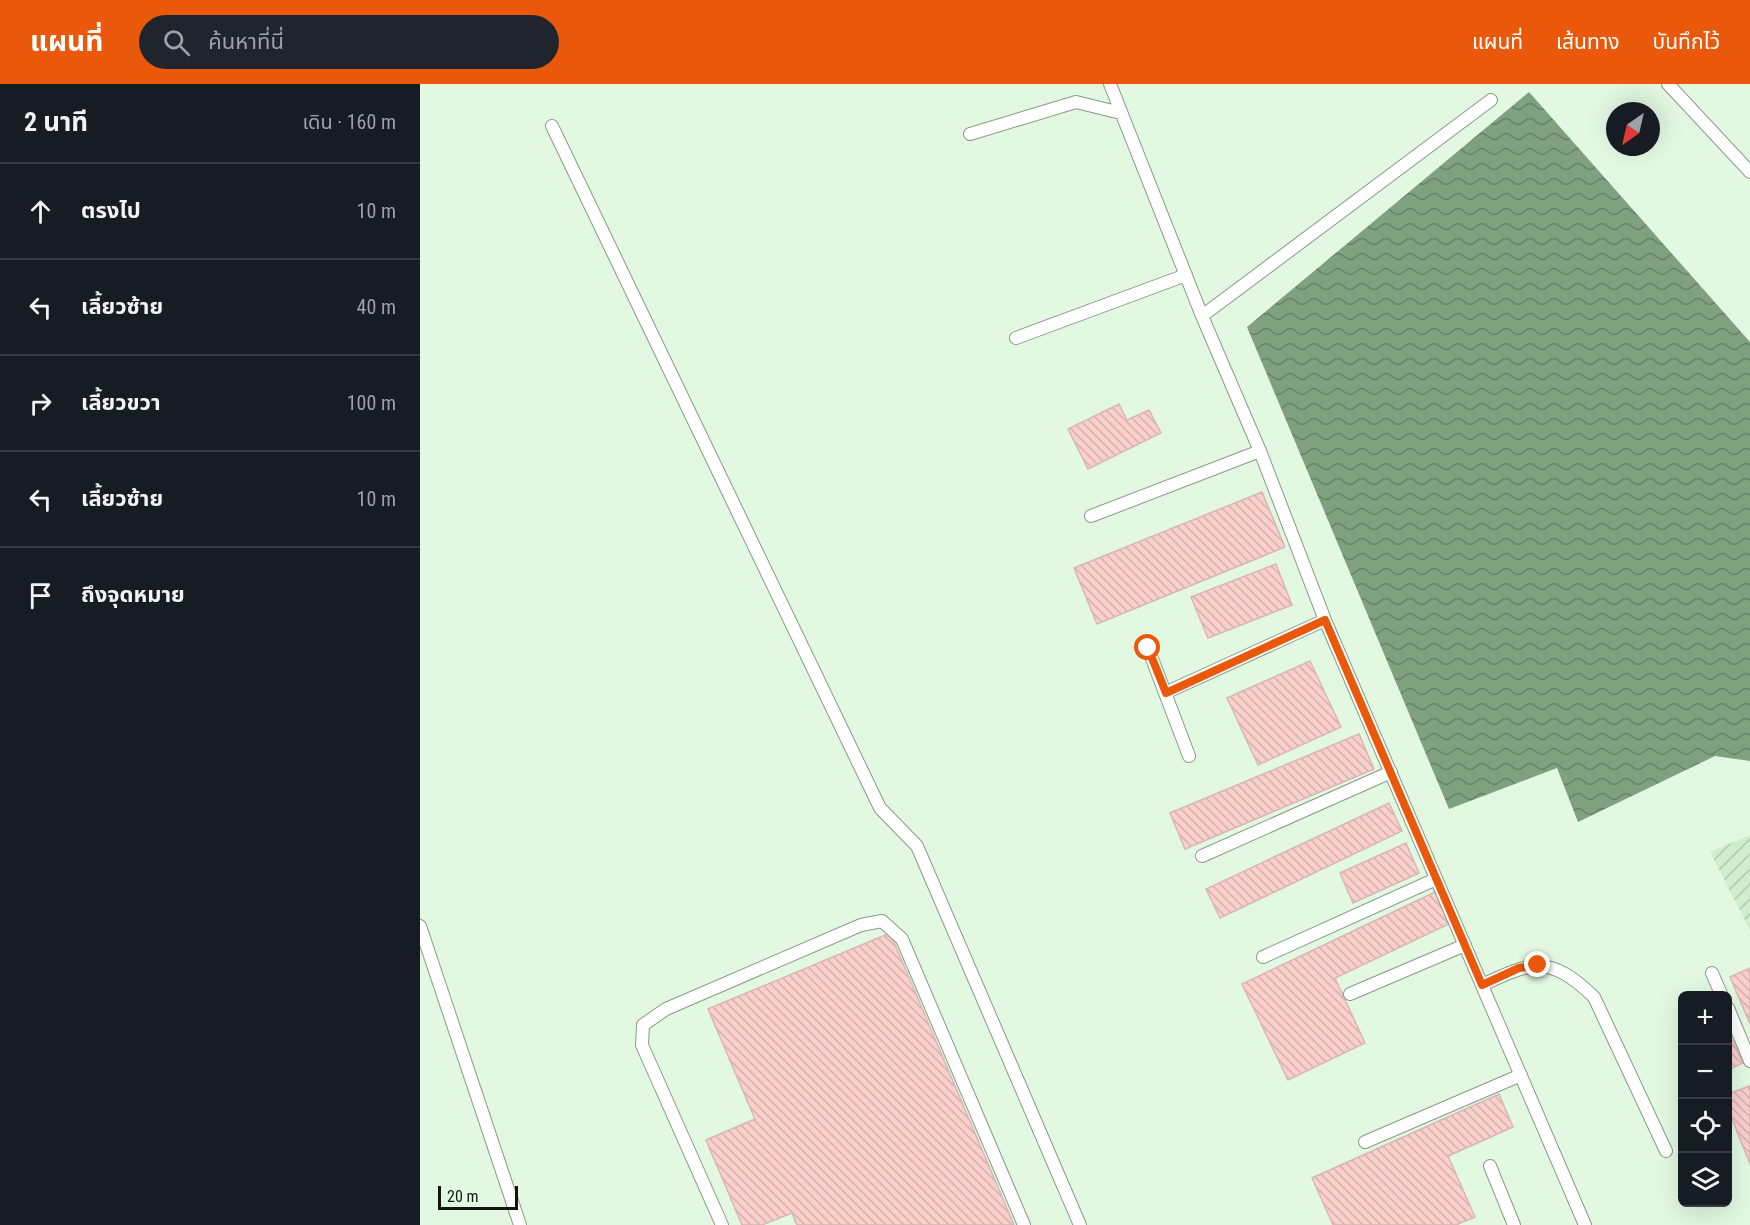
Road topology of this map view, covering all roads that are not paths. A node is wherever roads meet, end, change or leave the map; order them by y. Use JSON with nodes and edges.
{"nodes":[{"id":1,"x":1110,"y":84,"type":"edge"},
{"id":2,"x":1668,"y":84,"type":"edge"},
{"id":3,"x":1491,"y":100,"type":"dead end"},
{"id":4,"x":1121,"y":113,"type":"junction"},
{"id":5,"x":552,"y":126,"type":"dead end"},
{"id":6,"x":970,"y":134,"type":"dead end"},
{"id":7,"x":1750,"y":172,"type":"edge"},
{"id":8,"x":1186,"y":275,"type":"junction"},
{"id":9,"x":1202,"y":316,"type":"junction"},
{"id":10,"x":1016,"y":338,"type":"dead end"},
{"id":11,"x":1260,"y":452,"type":"junction"},
{"id":12,"x":1091,"y":516,"type":"dead end"},
{"id":13,"x":1325,"y":620,"type":"junction"},
{"id":14,"x":1148,"y":648,"type":"dead end"},
{"id":15,"x":1166,"y":693,"type":"junction"},
{"id":16,"x":1189,"y":756,"type":"dead end"},
{"id":17,"x":1391,"y":772,"type":"junction"},
{"id":18,"x":1202,"y":856,"type":"dead end"},
{"id":19,"x":1436,"y":879,"type":"junction"},
{"id":20,"x":420,"y":926,"type":"edge"},
{"id":21,"x":1465,"y":945,"type":"junction"},
{"id":22,"x":1263,"y":957,"type":"dead end"},
{"id":23,"x":1712,"y":973,"type":"dead end"},
{"id":24,"x":1482,"y":985,"type":"junction"},
{"id":25,"x":1720,"y":991,"type":"edge"},
{"id":26,"x":1350,"y":994,"type":"dead end"},
{"id":27,"x":1732,"y":1018,"type":"edge"},
{"id":28,"x":1750,"y":1061,"type":"edge"},
{"id":29,"x":1521,"y":1075,"type":"junction"},
{"id":30,"x":1365,"y":1142,"type":"dead end"},
{"id":31,"x":1666,"y":1151,"type":"dead end"},
{"id":32,"x":1490,"y":1166,"type":"dead end"},
{"id":33,"x":520,"y":1225,"type":"edge"},
{"id":34,"x":722,"y":1225,"type":"edge"},
{"id":35,"x":1024,"y":1225,"type":"edge"},
{"id":36,"x":1080,"y":1225,"type":"edge"},
{"id":37,"x":1514,"y":1225,"type":"edge"},
{"id":38,"x":1585,"y":1225,"type":"edge"}],
"edges":[{"from":1,"to":4,"type":"lane"},
{"from":2,"to":7,"type":"lane"},
{"from":3,"to":9,"type":"lane"},
{"from":4,"to":6,"type":"lane"},
{"from":4,"to":8,"type":"lane"},
{"from":5,"to":36,"type":"lane"},
{"from":8,"to":9,"type":"lane"},
{"from":8,"to":10,"type":"lane"},
{"from":9,"to":11,"type":"lane"},
{"from":11,"to":12,"type":"lane"},
{"from":11,"to":13,"type":"lane"},
{"from":13,"to":15,"type":"lane"},
{"from":13,"to":17,"type":"lane"},
{"from":14,"to":15,"type":"lane"},
{"from":15,"to":16,"type":"lane"},
{"from":17,"to":18,"type":"lane"},
{"from":17,"to":19,"type":"lane"},
{"from":19,"to":21,"type":"lane"},
{"from":19,"to":22,"type":"lane"},
{"from":20,"to":33,"type":"lane"},
{"from":21,"to":24,"type":"lane"},
{"from":21,"to":26,"type":"lane"},
{"from":23,"to":25,"type":"lane"},
{"from":24,"to":29,"type":"lane"},
{"from":24,"to":31,"type":"lane"},
{"from":27,"to":28,"type":"lane"},
{"from":29,"to":30,"type":"lane"},
{"from":29,"to":38,"type":"lane"},
{"from":32,"to":37,"type":"lane"},
{"from":34,"to":35,"type":"lane"}]}
